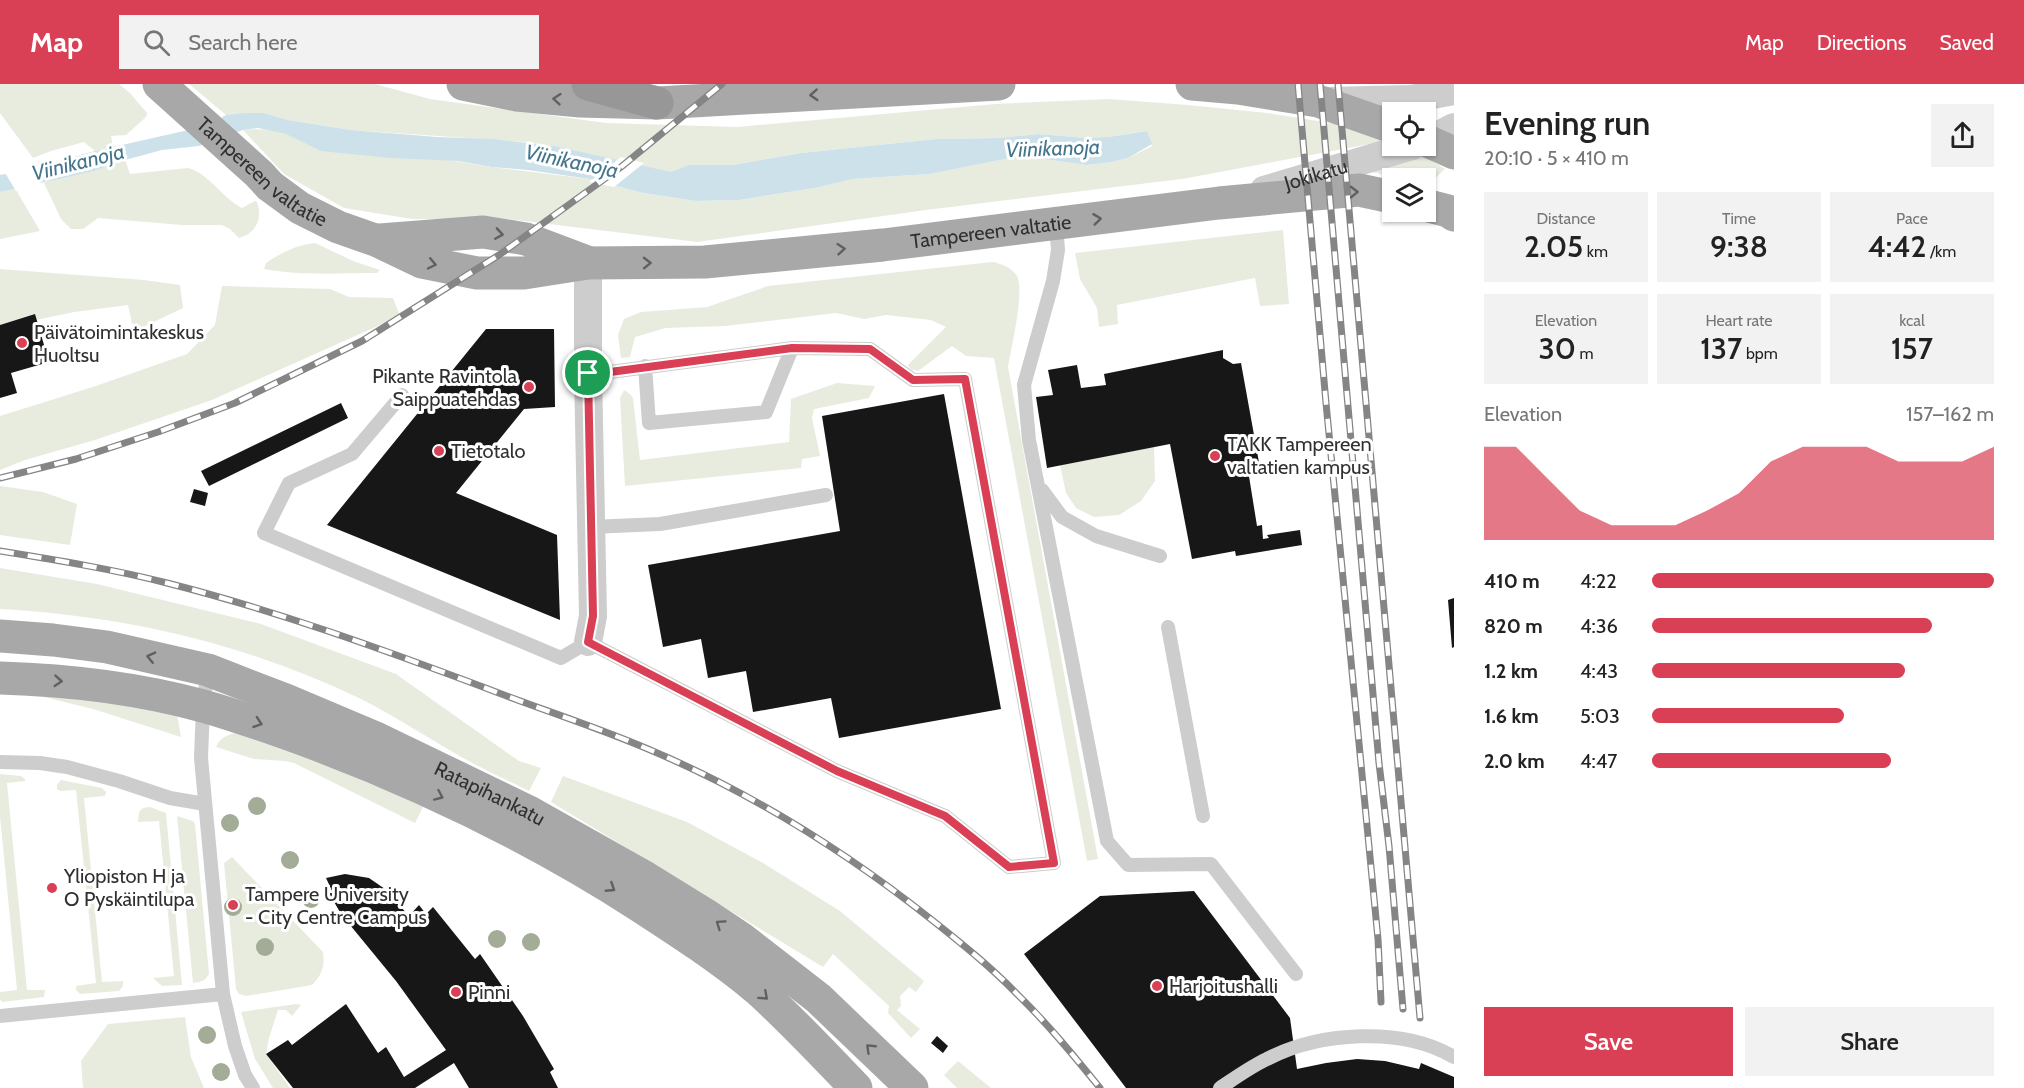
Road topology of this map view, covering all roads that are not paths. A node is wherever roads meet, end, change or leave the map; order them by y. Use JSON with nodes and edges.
{"nodes":[{"id":1,"x":463,"y":84,"type":"edge"},
{"id":2,"x":588,"y":84,"type":"edge"},
{"id":3,"x":999,"y":84,"type":"edge"},
{"id":4,"x":1192,"y":84,"type":"edge"},
{"id":5,"x":166,"y":90,"type":"edge"},
{"id":6,"x":1454,"y":91,"type":"edge"},
{"id":7,"x":1318,"y":101,"type":"junction"},
{"id":8,"x":657,"y":103,"type":"junction"},
{"id":9,"x":1382,"y":123,"type":"edge"},
{"id":10,"x":1382,"y":156,"type":"edge"},
{"id":11,"x":1382,"y":195,"type":"edge"},
{"id":12,"x":1219,"y":203,"type":"junction"},
{"id":13,"x":1436,"y":207,"type":"edge"},
{"id":14,"x":1454,"y":215,"type":"edge"},
{"id":15,"x":1056,"y":224,"type":"junction"},
{"id":16,"x":588,"y":263,"type":"junction"},
{"id":17,"x":792,"y":348,"type":"junction"},
{"id":18,"x":645,"y":366,"type":"junction"},
{"id":19,"x":588,"y":373,"type":"junction"},
{"id":20,"x":402,"y":395,"type":"dead end"},
{"id":21,"x":1039,"y":486,"type":"junction"},
{"id":22,"x":826,"y":495,"type":"dead end"},
{"id":23,"x":591,"y":527,"type":"junction"},
{"id":24,"x":1160,"y":556,"type":"dead end"},
{"id":25,"x":1168,"y":627,"type":"dead end"},
{"id":26,"x":0,"y":636,"type":"edge"},
{"id":27,"x":588,"y":642,"type":"junction"},
{"id":28,"x":208,"y":670,"type":"junction"},
{"id":29,"x":0,"y":678,"type":"edge"},
{"id":30,"x":203,"y":706,"type":"junction"},
{"id":31,"x":0,"y":762,"type":"edge"},
{"id":32,"x":205,"y":804,"type":"junction"},
{"id":33,"x":1203,"y":816,"type":"dead end"},
{"id":34,"x":1296,"y":974,"type":"dead end"},
{"id":35,"x":224,"y":994,"type":"junction"},
{"id":36,"x":0,"y":1016,"type":"edge"},
{"id":37,"x":1454,"y":1057,"type":"edge"},
{"id":38,"x":253,"y":1088,"type":"edge"},
{"id":39,"x":856,"y":1088,"type":"edge"},
{"id":40,"x":912,"y":1088,"type":"edge"},
{"id":41,"x":1220,"y":1088,"type":"edge"}],
"edges":[{"from":8,"to":1,"type":"main road","one_way":true},
{"from":2,"to":8,"type":"highway"},
{"from":3,"to":8,"type":"main road","one_way":true},
{"from":4,"to":7,"type":"main road"},
{"from":5,"to":16,"type":"main road","name":"Tampereen valtatie","one_way":true},
{"from":6,"to":7,"type":"street"},
{"from":7,"to":9,"type":"main road"},
{"from":10,"to":12,"type":"street","name":"Jokikatu"},
{"from":12,"to":11,"type":"main road","name":"Tampereen valtatie","one_way":true},
{"from":15,"to":12,"type":"main road","name":"Tampereen valtatie","one_way":true},
{"from":13,"to":14,"type":"main road"},
{"from":16,"to":15,"type":"main road","name":"Tampereen valtatie","one_way":true},
{"from":15,"to":21,"type":"lane"},
{"from":16,"to":19,"type":"street"},
{"from":17,"to":18,"type":"lane"},
{"from":17,"to":18,"type":"lane"},
{"from":17,"to":27,"type":"lane"},
{"from":18,"to":19,"type":"lane"},
{"from":19,"to":23,"type":"street"},
{"from":20,"to":27,"type":"lane"},
{"from":21,"to":24,"type":"lane"},
{"from":21,"to":34,"type":"lane"},
{"from":22,"to":23,"type":"lane"},
{"from":23,"to":27,"type":"street"},
{"from":25,"to":33,"type":"lane"},
{"from":28,"to":26,"type":"main road","name":"Ratapihankatu","one_way":true},
{"from":28,"to":30,"type":"lane"},
{"from":40,"to":28,"type":"main road","name":"Ratapihankatu","one_way":true},
{"from":29,"to":30,"type":"main road","name":"Ratapihankatu","one_way":true},
{"from":30,"to":32,"type":"lane"},
{"from":30,"to":39,"type":"main road","name":"Ratapihankatu","one_way":true},
{"from":31,"to":32,"type":"lane"},
{"from":32,"to":35,"type":"lane"},
{"from":35,"to":36,"type":"lane"},
{"from":35,"to":38,"type":"lane"},
{"from":37,"to":41,"type":"lane"}]}
